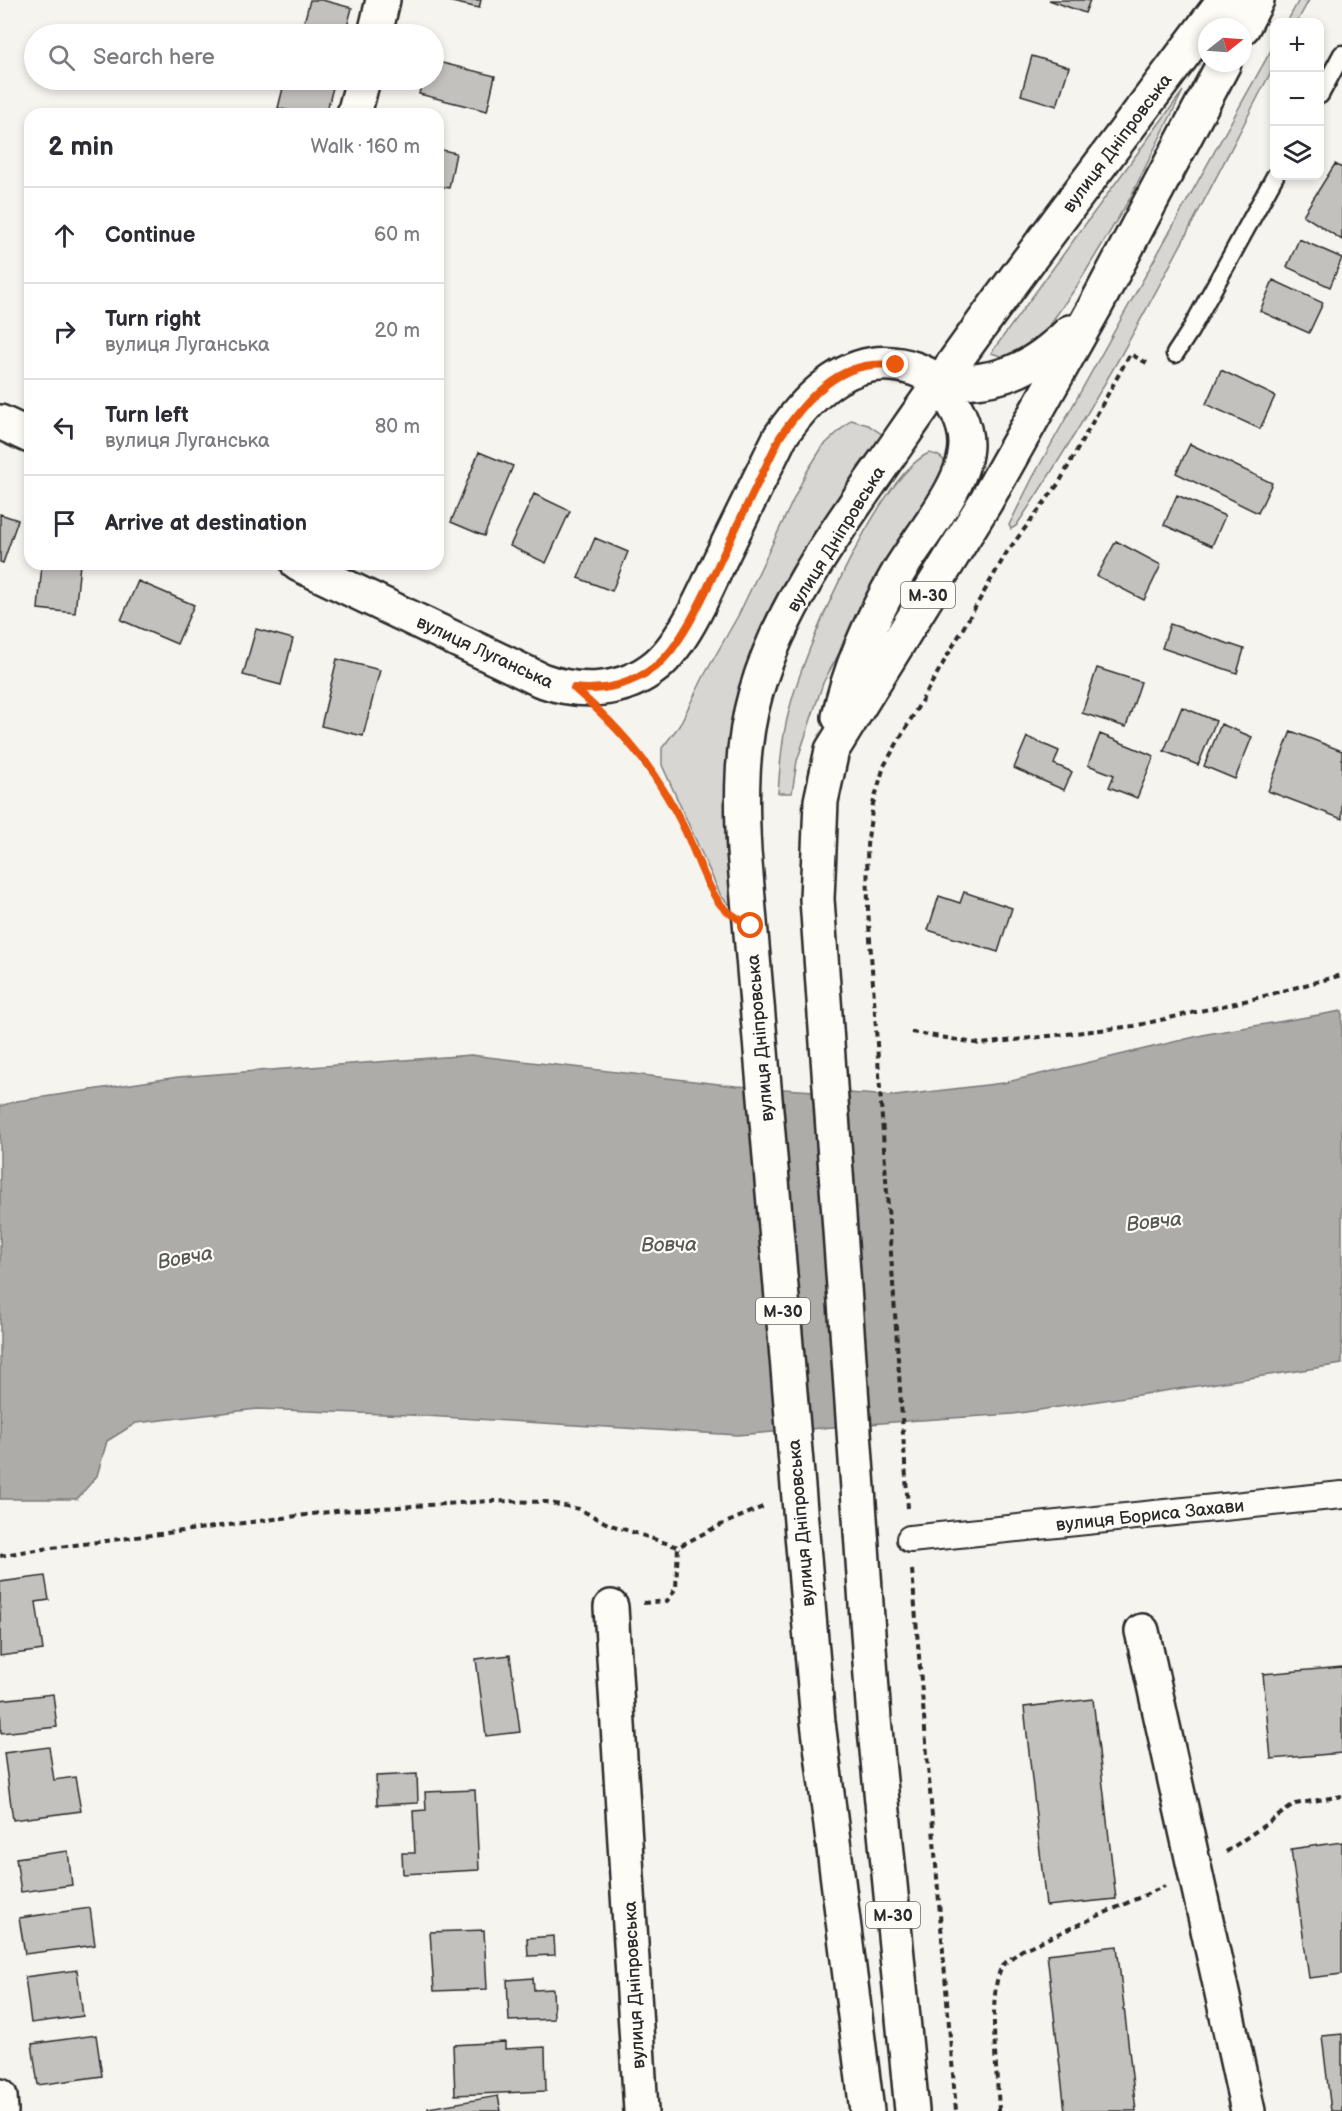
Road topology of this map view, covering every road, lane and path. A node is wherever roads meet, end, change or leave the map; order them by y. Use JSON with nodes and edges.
{"nodes":[{"id":1,"x":383,"y":0,"type":"edge"},
{"id":2,"x":1224,"y":0,"type":"edge"},
{"id":3,"x":1257,"y":0,"type":"edge"},
{"id":4,"x":1248,"y":18,"type":"edge"},
{"id":5,"x":377,"y":24,"type":"edge"},
{"id":6,"x":1342,"y":54,"type":"edge"},
{"id":7,"x":1219,"y":72,"type":"edge"},
{"id":8,"x":1324,"y":88,"type":"edge"},
{"id":9,"x":360,"y":90,"type":"edge"},
{"id":10,"x":356,"y":108,"type":"edge"},
{"id":11,"x":1273,"y":180,"type":"edge"},
{"id":12,"x":1095,"y":307,"type":"junction"},
{"id":13,"x":1175,"y":354,"type":"joint"},
{"id":14,"x":940,"y":382,"type":"junction"},
{"id":15,"x":0,"y":422,"type":"edge"},
{"id":16,"x":24,"y":433,"type":"edge"},
{"id":17,"x":311,"y":570,"type":"edge"},
{"id":18,"x":574,"y":688,"type":"junction"},
{"id":19,"x":832,"y":750,"type":"junction"},
{"id":20,"x":749,"y":913,"type":"junction"},
{"id":21,"x":1342,"y":975,"type":"edge"},
{"id":22,"x":911,"y":1032,"type":"dead end"},
{"id":23,"x":1342,"y":1496,"type":"edge"},
{"id":24,"x":765,"y":1506,"type":"dead end"},
{"id":25,"x":910,"y":1539,"type":"junction"},
{"id":26,"x":678,"y":1547,"type":"junction"},
{"id":27,"x":0,"y":1556,"type":"edge"},
{"id":28,"x":611,"y":1607,"type":"joint"},
{"id":29,"x":1142,"y":1631,"type":"dead end"},
{"id":30,"x":1342,"y":1796,"type":"edge"},
{"id":31,"x":1195,"y":1873,"type":"junction"},
{"id":32,"x":0,"y":2096,"type":"edge"},
{"id":33,"x":1,"y":2111,"type":"edge"},
{"id":34,"x":641,"y":2111,"type":"edge"},
{"id":35,"x":867,"y":2111,"type":"edge"},
{"id":36,"x":912,"y":2111,"type":"edge"},
{"id":37,"x":956,"y":2111,"type":"edge"},
{"id":38,"x":999,"y":2111,"type":"edge"},
{"id":39,"x":1248,"y":2111,"type":"edge"}],
"edges":[{"from":1,"to":5,"type":"main road"},
{"from":2,"to":14,"type":"main road","name":"вулиця Дніпровська","number":"М-30"},
{"from":3,"to":4,"type":"main road"},
{"from":6,"to":8,"type":"lane"},
{"from":7,"to":12,"type":"main road","number":"М-30"},
{"from":9,"to":10,"type":"main road"},
{"from":11,"to":13,"type":"lane"},
{"from":12,"to":14,"type":"main road"},
{"from":12,"to":19,"type":"main road","number":"М-30"},
{"from":13,"to":25,"type":"path"},
{"from":14,"to":18,"type":"main road","name":"вулиця Луганська"},
{"from":14,"to":19,"type":"main road"},
{"from":14,"to":20,"type":"main road","name":"вулиця Дніпровська","number":"М-30"},
{"from":15,"to":16,"type":"main road"},
{"from":17,"to":18,"type":"main road","name":"вулиця Луганська"},
{"from":18,"to":20,"type":"path"},
{"from":19,"to":36,"type":"main road","number":"М-30"},
{"from":20,"to":35,"type":"main road","name":"вулиця Дніпровська","number":"М-30"},
{"from":21,"to":22,"type":"path"},
{"from":23,"to":25,"type":"street","name":"вулиця Бориса Захави"},
{"from":24,"to":26,"type":"path"},
{"from":25,"to":37,"type":"path"},
{"from":26,"to":27,"type":"path"},
{"from":26,"to":28,"type":"path"},
{"from":28,"to":34,"type":"main road","name":"вулиця Дніпровська"},
{"from":29,"to":31,"type":"main road"},
{"from":30,"to":31,"type":"path"},
{"from":31,"to":38,"type":"path"},
{"from":31,"to":39,"type":"main road"},
{"from":32,"to":33,"type":"main road"}]}
